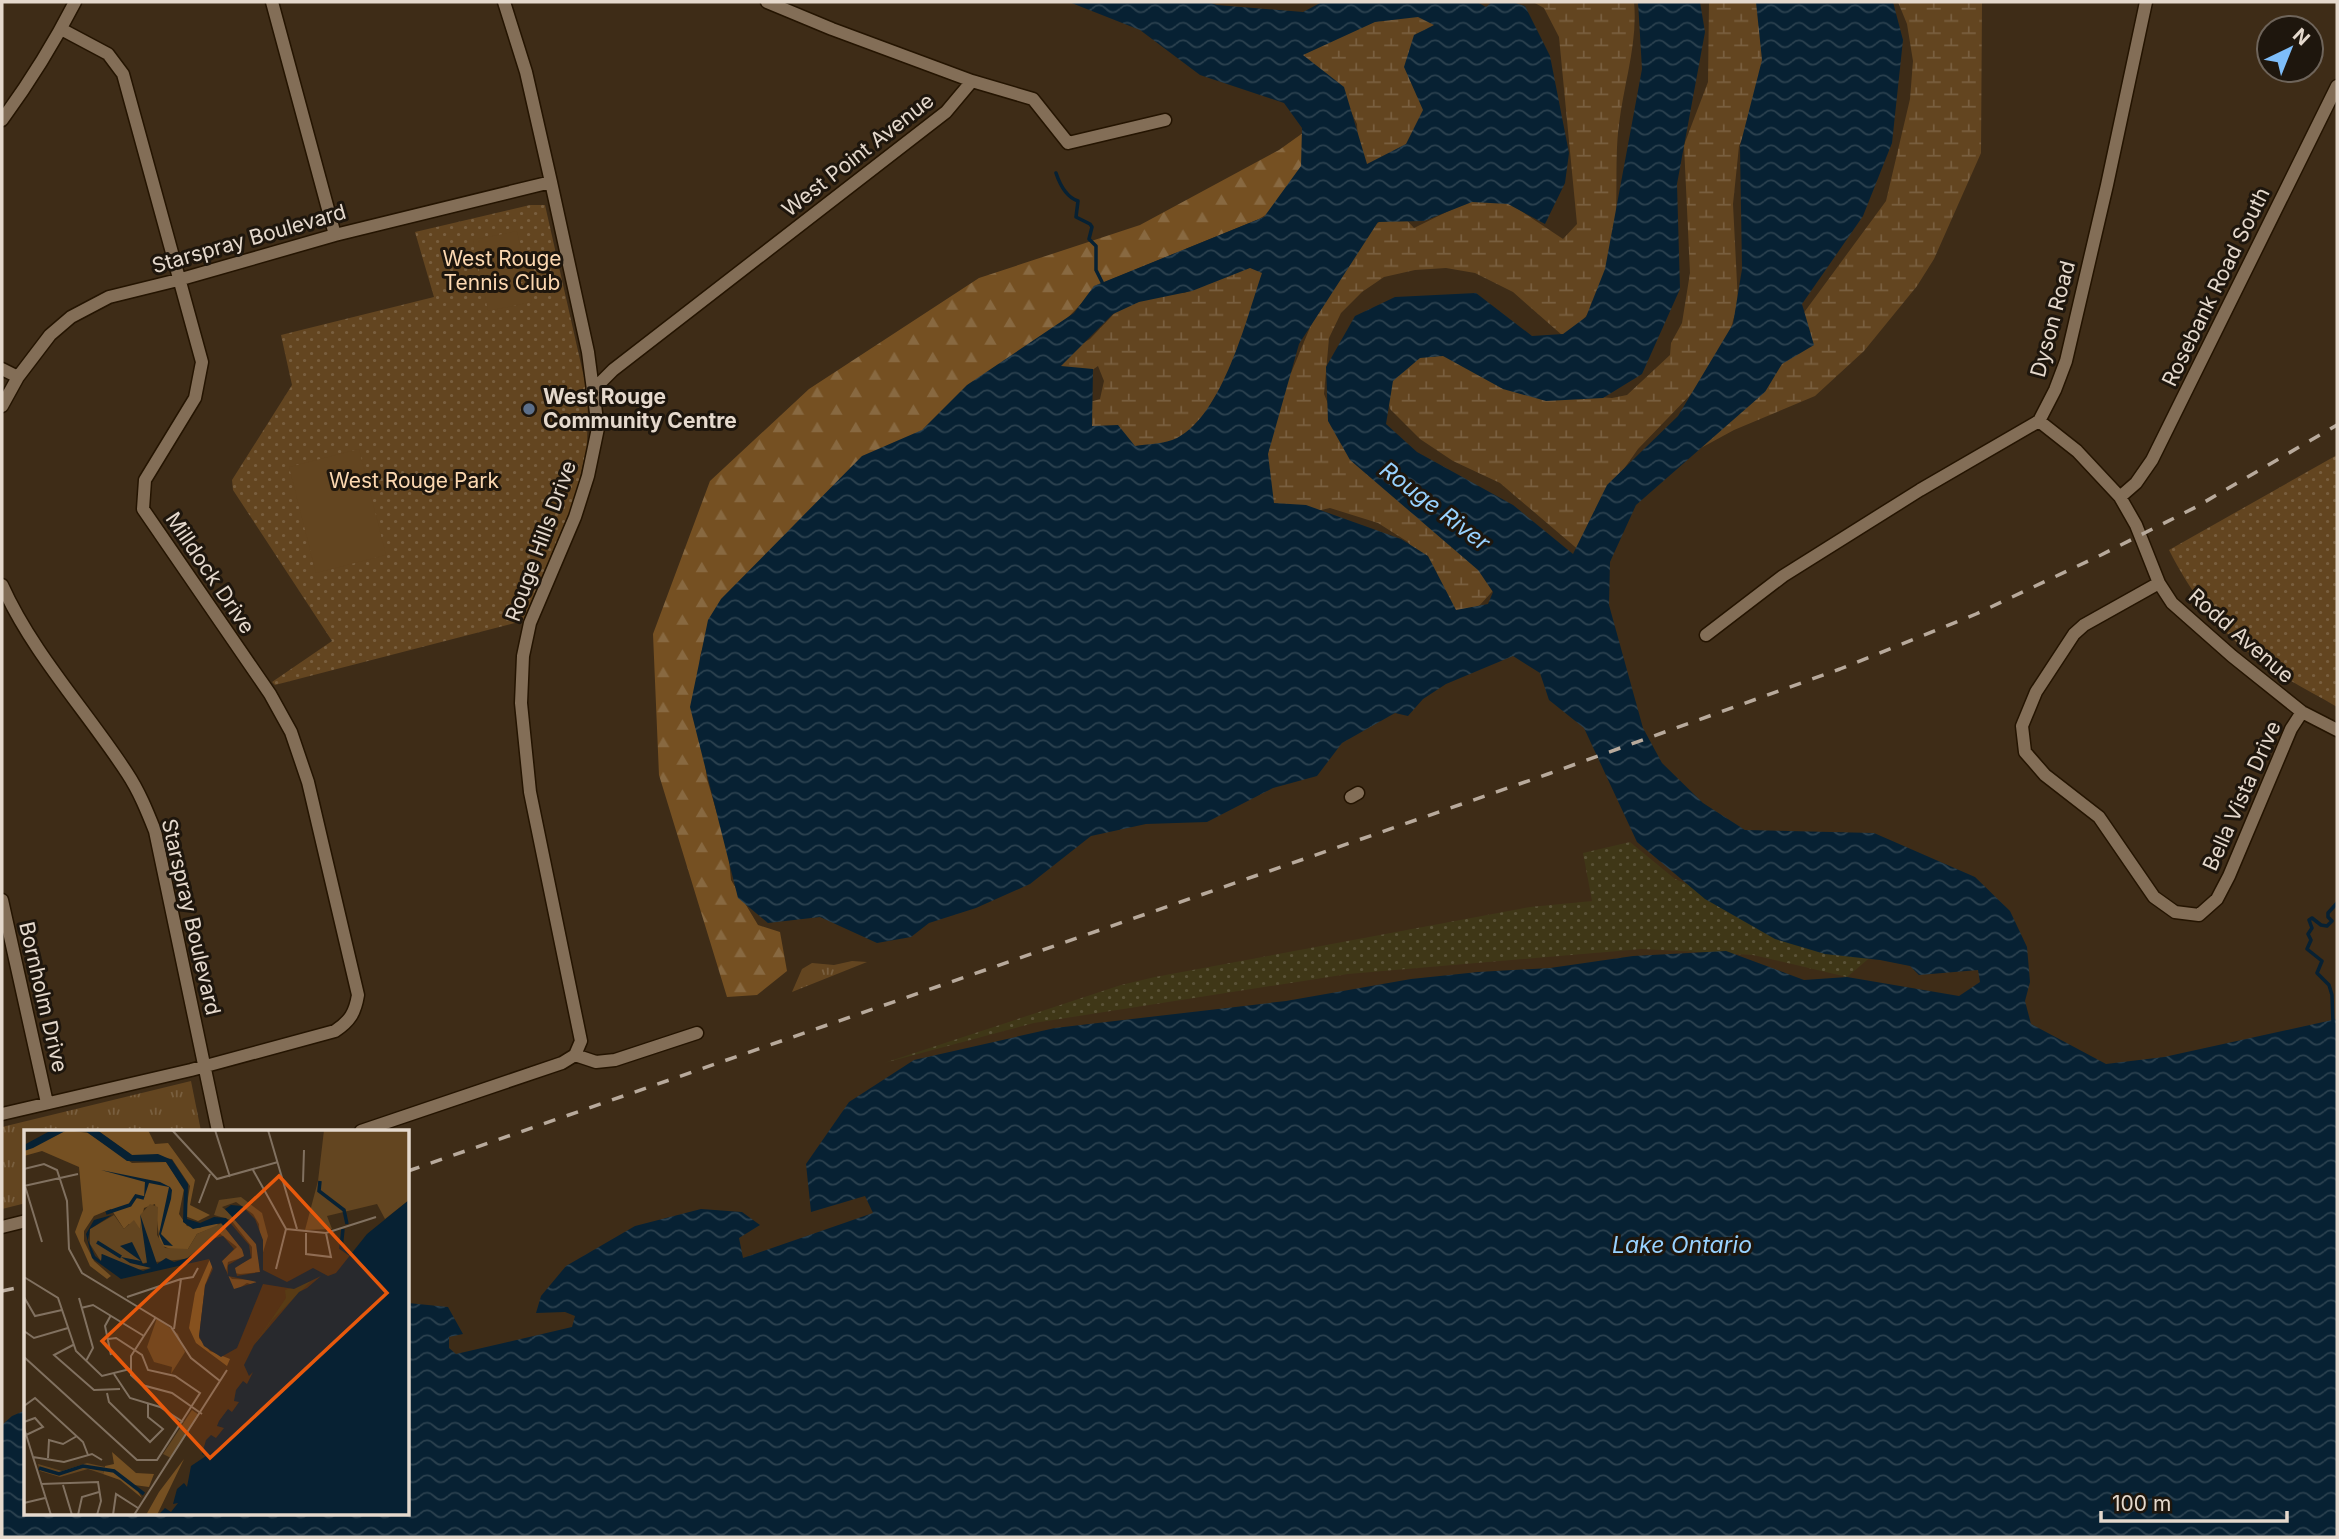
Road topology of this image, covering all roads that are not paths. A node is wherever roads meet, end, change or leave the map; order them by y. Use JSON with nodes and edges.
{"nodes":[{"id":1,"x":75,"y":2,"type":"edge"},
{"id":2,"x":272,"y":2,"type":"edge"},
{"id":3,"x":504,"y":2,"type":"edge"},
{"id":4,"x":767,"y":2,"type":"edge"},
{"id":5,"x":2146,"y":2,"type":"edge"},
{"id":6,"x":61,"y":29,"type":"junction"},
{"id":7,"x":972,"y":81,"type":"junction"},
{"id":8,"x":2337,"y":86,"type":"edge"},
{"id":9,"x":2,"y":120,"type":"edge"},
{"id":10,"x":1165,"y":120,"type":"dead end"},
{"id":11,"x":551,"y":182,"type":"junction"},
{"id":12,"x":335,"y":234,"type":"junction"},
{"id":13,"x":178,"y":280,"type":"junction"},
{"id":14,"x":2,"y":369,"type":"edge"},
{"id":15,"x":18,"y":377,"type":"junction"},
{"id":16,"x":592,"y":391,"type":"junction"},
{"id":17,"x":2,"y":406,"type":"edge"},
{"id":18,"x":2039,"y":421,"type":"junction"},
{"id":19,"x":2120,"y":497,"type":"junction"},
{"id":20,"x":2159,"y":583,"type":"junction"},
{"id":21,"x":2,"y":585,"type":"edge"},
{"id":22,"x":1706,"y":635,"type":"dead end"},
{"id":23,"x":2302,"y":712,"type":"junction"},
{"id":24,"x":2337,"y":730,"type":"edge"},
{"id":25,"x":2,"y":900,"type":"edge"},
{"id":26,"x":697,"y":1032,"type":"dead end"},
{"id":27,"x":575,"y":1055,"type":"junction"},
{"id":28,"x":204,"y":1066,"type":"junction"},
{"id":29,"x":47,"y":1103,"type":"junction"},
{"id":30,"x":2,"y":1114,"type":"edge"},
{"id":31,"x":218,"y":1130,"type":"edge"},
{"id":32,"x":364,"y":1130,"type":"edge"},
{"id":33,"x":24,"y":1222,"type":"edge"},
{"id":34,"x":2,"y":1227,"type":"edge"}],
"edges":[{"from":1,"to":6,"type":"street"},
{"from":2,"to":12,"type":"street"},
{"from":3,"to":11,"type":"street","name":"Rouge Hills Drive"},
{"from":4,"to":7,"type":"street"},
{"from":5,"to":18,"type":"street","name":"Dyson Road"},
{"from":6,"to":9,"type":"street"},
{"from":6,"to":13,"type":"street","name":"Milldock Drive"},
{"from":7,"to":10,"type":"street"},
{"from":7,"to":16,"type":"street","name":"West Point Avenue"},
{"from":8,"to":19,"type":"street","name":"Rosebank Road South"},
{"from":11,"to":12,"type":"street","name":"Starspray Boulevard"},
{"from":11,"to":16,"type":"street","name":"Rouge Hills Drive"},
{"from":12,"to":13,"type":"street","name":"Starspray Boulevard"},
{"from":13,"to":15,"type":"street","name":"Starspray Boulevard"},
{"from":13,"to":28,"type":"street","name":"Milldock Drive"},
{"from":14,"to":15,"type":"street"},
{"from":15,"to":17,"type":"street","name":"Starspray Boulevard"},
{"from":16,"to":27,"type":"street","name":"Rouge Hills Drive"},
{"from":18,"to":19,"type":"street","name":"Rodd Avenue"},
{"from":18,"to":22,"type":"street"},
{"from":19,"to":20,"type":"street","name":"Rodd Avenue"},
{"from":20,"to":23,"type":"street","name":"Rodd Avenue"},
{"from":20,"to":23,"type":"street","name":"Bella Vista Drive"},
{"from":21,"to":28,"type":"street","name":"Starspray Boulevard"},
{"from":23,"to":24,"type":"street","name":"Rodd Avenue"},
{"from":25,"to":29,"type":"street","name":"Bornholm Drive"},
{"from":26,"to":27,"type":"street"},
{"from":27,"to":32,"type":"street"},
{"from":28,"to":29,"type":"street","name":"Milldock Drive"},
{"from":28,"to":31,"type":"street","name":"Starspray Boulevard"},
{"from":29,"to":30,"type":"street","name":"Milldock Drive"},
{"from":33,"to":34,"type":"street"}]}
